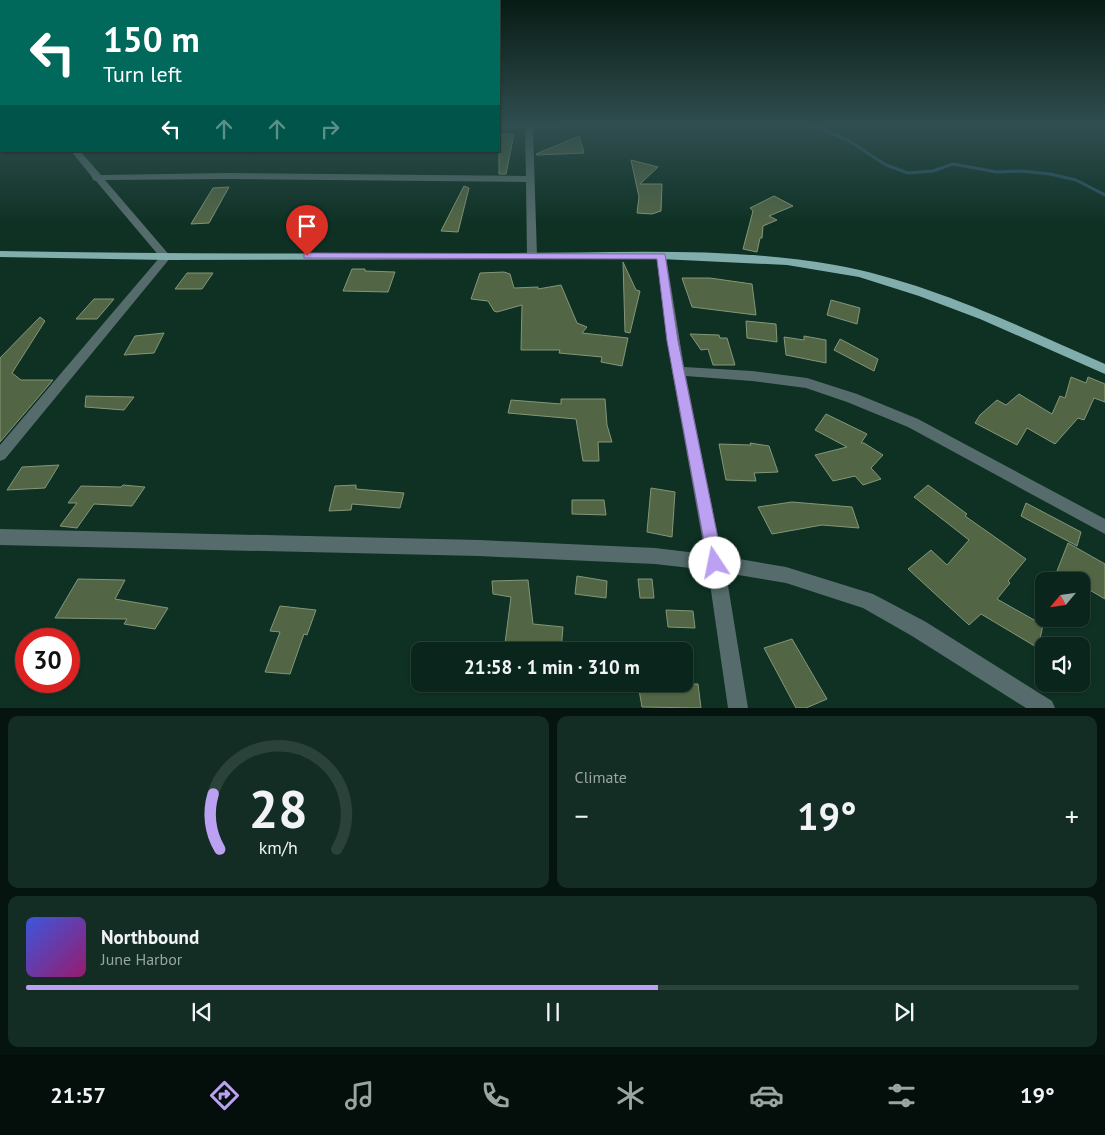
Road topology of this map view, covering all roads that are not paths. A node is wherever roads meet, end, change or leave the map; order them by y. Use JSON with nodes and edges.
{"nodes":[{"id":1,"x":80,"y":158,"type":"edge"},
{"id":2,"x":530,"y":158,"type":"edge"},
{"id":3,"x":96,"y":178,"type":"junction"},
{"id":4,"x":531,"y":178,"type":"junction"},
{"id":5,"x":0,"y":254,"type":"edge"},
{"id":6,"x":661,"y":256,"type":"junction"},
{"id":7,"x":166,"y":257,"type":"junction"},
{"id":8,"x":532,"y":257,"type":"junction"},
{"id":9,"x":1105,"y":369,"type":"edge"},
{"id":10,"x":678,"y":371,"type":"junction"},
{"id":11,"x":0,"y":455,"type":"edge"},
{"id":12,"x":1105,"y":527,"type":"edge"},
{"id":13,"x":0,"y":537,"type":"edge"},
{"id":14,"x":715,"y":563,"type":"junction"},
{"id":15,"x":738,"y":708,"type":"edge"},
{"id":16,"x":1045,"y":708,"type":"edge"}],
"edges":[{"from":1,"to":3,"type":"street"},
{"from":2,"to":4,"type":"street"},
{"from":3,"to":4,"type":"street"},
{"from":3,"to":7,"type":"street"},
{"from":4,"to":8,"type":"street"},
{"from":5,"to":7,"type":"main road"},
{"from":6,"to":8,"type":"main road"},
{"from":6,"to":9,"type":"main road"},
{"from":6,"to":10,"type":"street"},
{"from":7,"to":8,"type":"main road"},
{"from":7,"to":11,"type":"street"},
{"from":10,"to":12,"type":"street"},
{"from":10,"to":14,"type":"street"},
{"from":13,"to":14,"type":"street"},
{"from":14,"to":15,"type":"street"},
{"from":14,"to":16,"type":"street"}]}
